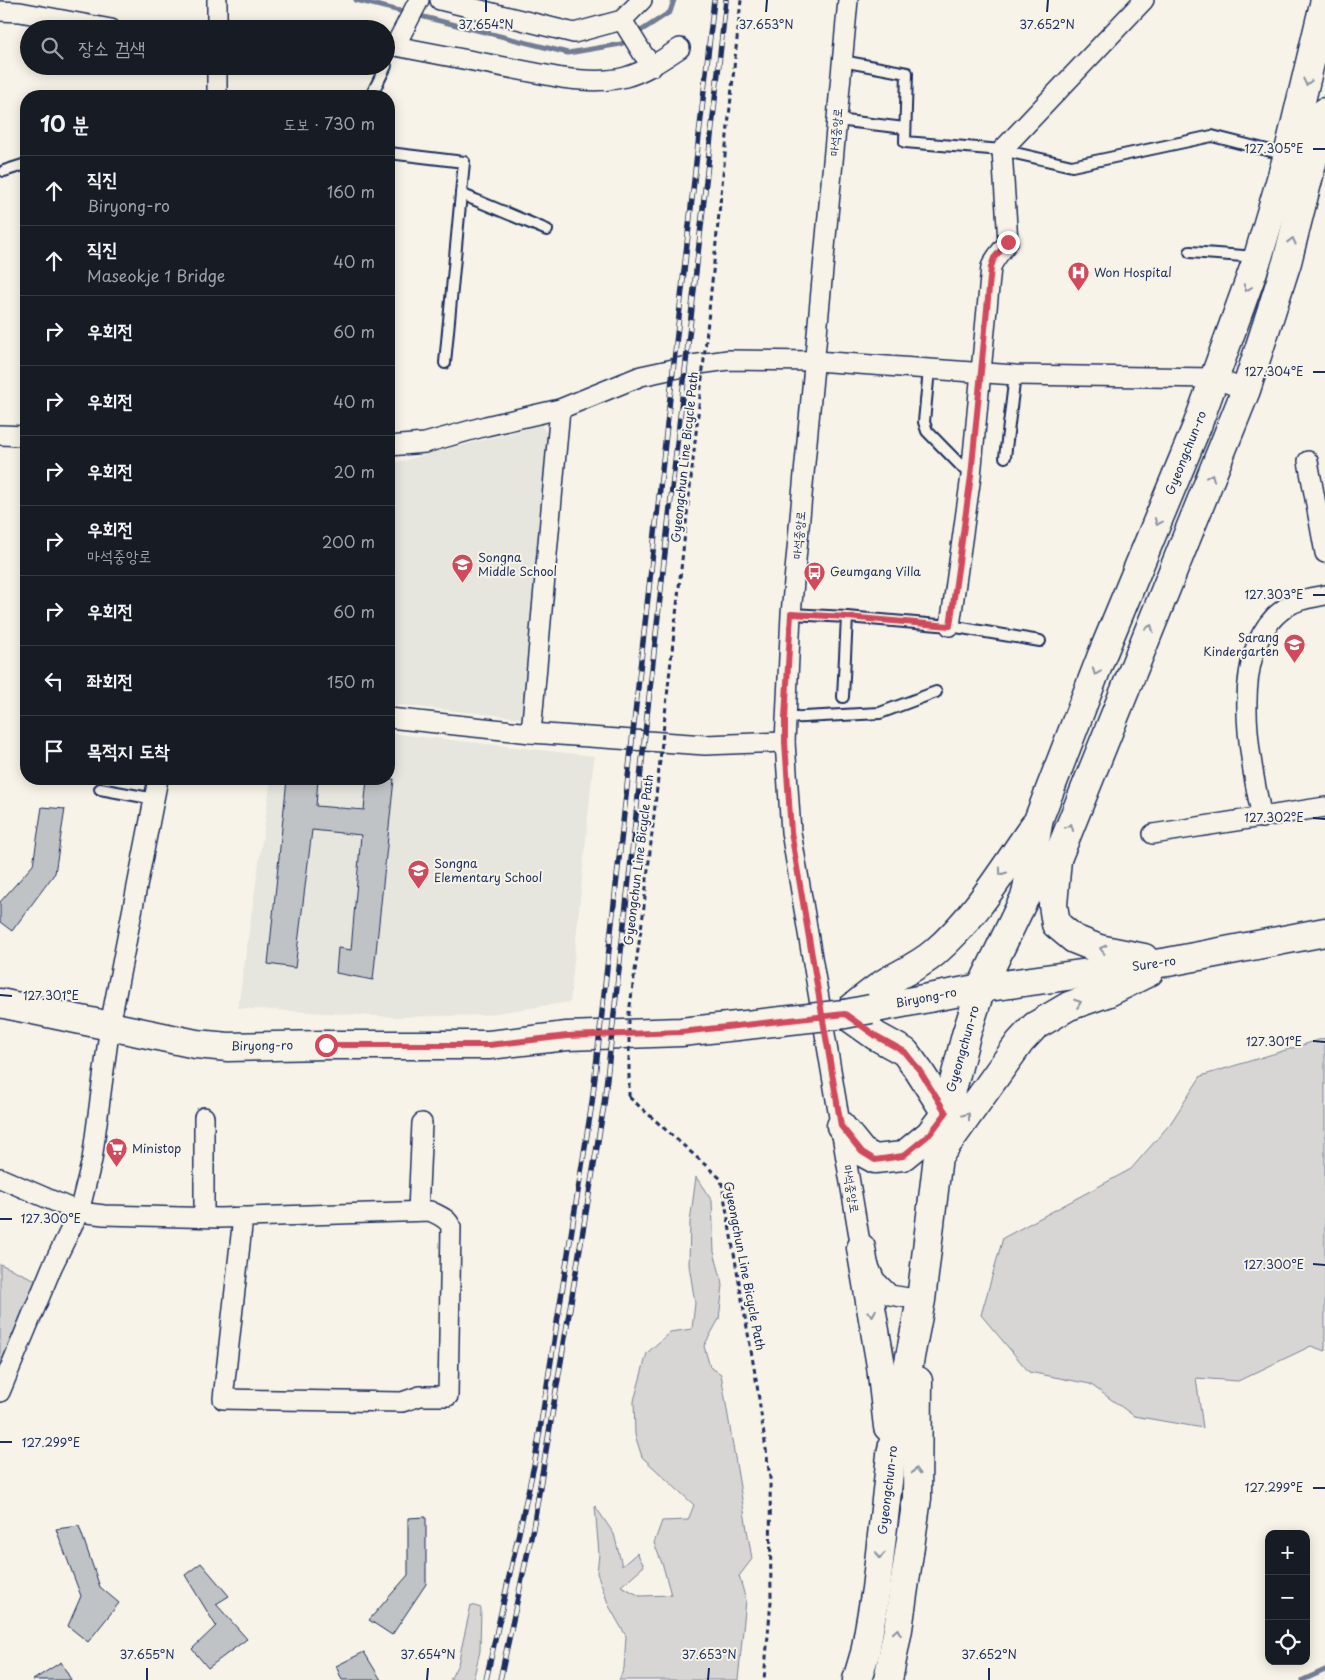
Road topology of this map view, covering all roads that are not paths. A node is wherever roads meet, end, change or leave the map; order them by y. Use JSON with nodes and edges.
{"nodes":[{"id":1,"x":217,"y":0,"type":"edge"},
{"id":2,"x":420,"y":0,"type":"edge"},
{"id":3,"x":440,"y":0,"type":"edge"},
{"id":4,"x":642,"y":0,"type":"edge"},
{"id":5,"x":848,"y":0,"type":"edge"},
{"id":6,"x":1144,"y":0,"type":"edge"},
{"id":7,"x":1325,"y":0,"type":"edge"},
{"id":8,"x":0,"y":11,"type":"edge"},
{"id":9,"x":63,"y":20,"type":"edge"},
{"id":10,"x":217,"y":20,"type":"edge"},
{"id":11,"x":624,"y":23,"type":"junction"},
{"id":12,"x":395,"y":39,"type":"edge"},
{"id":13,"x":395,"y":41,"type":"edge"},
{"id":14,"x":680,"y":48,"type":"dead end"},
{"id":15,"x":648,"y":60,"type":"junction"},
{"id":16,"x":842,"y":61,"type":"junction"},
{"id":17,"x":217,"y":75,"type":"edge"},
{"id":18,"x":382,"y":75,"type":"edge"},
{"id":19,"x":217,"y":90,"type":"edge"},
{"id":20,"x":375,"y":90,"type":"edge"},
{"id":21,"x":1325,"y":112,"type":"edge"},
{"id":22,"x":837,"y":120,"type":"junction"},
{"id":23,"x":905,"y":128,"type":"junction"},
{"id":24,"x":1002,"y":150,"type":"junction"},
{"id":25,"x":395,"y":154,"type":"edge"},
{"id":26,"x":1288,"y":156,"type":"junction"},
{"id":27,"x":20,"y":166,"type":"edge"},
{"id":28,"x":4,"y":171,"type":"dead end"},
{"id":29,"x":461,"y":194,"type":"junction"},
{"id":30,"x":547,"y":230,"type":"dead end"},
{"id":31,"x":1190,"y":252,"type":"dead end"},
{"id":32,"x":1258,"y":257,"type":"junction"},
{"id":33,"x":815,"y":362,"type":"junction"},
{"id":34,"x":445,"y":363,"type":"dead end"},
{"id":35,"x":929,"y":370,"type":"junction"},
{"id":36,"x":982,"y":374,"type":"junction"},
{"id":37,"x":1015,"y":375,"type":"junction"},
{"id":38,"x":1214,"y":378,"type":"junction"},
{"id":39,"x":1246,"y":390,"type":"junction"},
{"id":40,"x":560,"y":410,"type":"junction"},
{"id":41,"x":0,"y":434,"type":"edge"},
{"id":42,"x":20,"y":436,"type":"edge"},
{"id":43,"x":395,"y":446,"type":"edge"},
{"id":44,"x":1006,"y":457,"type":"dead end"},
{"id":45,"x":1308,"y":461,"type":"dead end"},
{"id":46,"x":971,"y":476,"type":"junction"},
{"id":47,"x":1325,"y":553,"type":"edge"},
{"id":48,"x":1325,"y":595,"type":"edge"},
{"id":49,"x":791,"y":614,"type":"junction"},
{"id":50,"x":847,"y":617,"type":"junction"},
{"id":51,"x":950,"y":626,"type":"junction"},
{"id":52,"x":1040,"y":641,"type":"dead end"},
{"id":53,"x":936,"y":692,"type":"dead end"},
{"id":54,"x":843,"y":697,"type":"dead end"},
{"id":55,"x":785,"y":718,"type":"junction"},
{"id":56,"x":395,"y":719,"type":"edge"},
{"id":57,"x":531,"y":732,"type":"junction"},
{"id":58,"x":785,"y":742,"type":"junction"},
{"id":59,"x":157,"y":785,"type":"edge"},
{"id":60,"x":100,"y":789,"type":"dead end"},
{"id":61,"x":154,"y":799,"type":"junction"},
{"id":62,"x":1325,"y":807,"type":"edge"},
{"id":63,"x":1039,"y":818,"type":"junction"},
{"id":64,"x":1262,"y":818,"type":"junction"},
{"id":65,"x":1153,"y":834,"type":"dead end"},
{"id":66,"x":1057,"y":859,"type":"junction"},
{"id":67,"x":1025,"y":897,"type":"junction"},
{"id":68,"x":1325,"y":932,"type":"edge"},
{"id":69,"x":1168,"y":962,"type":"junction"},
{"id":70,"x":981,"y":988,"type":"junction"},
{"id":71,"x":0,"y":1003,"type":"edge"},
{"id":72,"x":858,"y":1011,"type":"junction"},
{"id":73,"x":110,"y":1025,"type":"junction"},
{"id":74,"x":946,"y":1113,"type":"junction"},
{"id":75,"x":204,"y":1117,"type":"dead end"},
{"id":76,"x":422,"y":1123,"type":"dead end"},
{"id":77,"x":841,"y":1126,"type":"junction"},
{"id":78,"x":938,"y":1156,"type":"junction"},
{"id":79,"x":0,"y":1178,"type":"edge"},
{"id":80,"x":418,"y":1211,"type":"junction"},
{"id":81,"x":79,"y":1212,"type":"junction"},
{"id":82,"x":243,"y":1217,"type":"junction"},
{"id":83,"x":204,"y":1218,"type":"junction"},
{"id":84,"x":860,"y":1248,"type":"junction"},
{"id":85,"x":921,"y":1300,"type":"junction"},
{"id":86,"x":0,"y":1392,"type":"edge"},
{"id":87,"x":891,"y":1455,"type":"junction"},
{"id":88,"x":857,"y":1680,"type":"edge"},
{"id":89,"x":888,"y":1680,"type":"edge"}],
"edges":[{"from":1,"to":10,"type":"street"},
{"from":2,"to":12,"type":"street"},
{"from":3,"to":11,"type":"street"},
{"from":4,"to":11,"type":"street"},
{"from":5,"to":16,"type":"street","name":"마석중앙로"},
{"from":6,"to":24,"type":"street"},
{"from":7,"to":26,"type":"street","name":"Gyeongchun-ro","one_way":true},
{"from":8,"to":9,"type":"street"},
{"from":11,"to":15,"type":"street"},
{"from":13,"to":15,"type":"street"},
{"from":14,"to":15,"type":"street"},
{"from":16,"to":22,"type":"street","name":"마석중앙로"},
{"from":16,"to":23,"type":"lane"},
{"from":17,"to":19,"type":"street"},
{"from":18,"to":20,"type":"lane"},
{"from":39,"to":21,"type":"street","name":"Gyeongchun-ro","one_way":true},
{"from":22,"to":23,"type":"lane"},
{"from":22,"to":33,"type":"street","name":"마석중앙로"},
{"from":23,"to":24,"type":"lane"},
{"from":24,"to":26,"type":"lane"},
{"from":24,"to":36,"type":"street"},
{"from":25,"to":29,"type":"lane"},
{"from":26,"to":32,"type":"street","name":"Gyeongchun-ro"},
{"from":27,"to":28,"type":"lane"},
{"from":29,"to":30,"type":"lane"},
{"from":29,"to":34,"type":"lane"},
{"from":31,"to":32,"type":"lane"},
{"from":32,"to":38,"type":"street","name":"Gyeongchun-ro","one_way":true},
{"from":33,"to":35,"type":"street"},
{"from":33,"to":40,"type":"street"},
{"from":33,"to":49,"type":"street","name":"마석중앙로"},
{"from":35,"to":36,"type":"street"},
{"from":35,"to":46,"type":"lane"},
{"from":36,"to":37,"type":"street"},
{"from":36,"to":46,"type":"street"},
{"from":37,"to":38,"type":"street"},
{"from":37,"to":44,"type":"lane"},
{"from":38,"to":39,"type":"street"},
{"from":38,"to":63,"type":"street","name":"Gyeongchun-ro","one_way":true},
{"from":66,"to":39,"type":"street","name":"Gyeongchun-ro","one_way":true},
{"from":40,"to":43,"type":"street"},
{"from":40,"to":57,"type":"street"},
{"from":41,"to":42,"type":"street"},
{"from":45,"to":47,"type":"street"},
{"from":46,"to":51,"type":"street"},
{"from":48,"to":64,"type":"street"},
{"from":49,"to":50,"type":"lane"},
{"from":49,"to":55,"type":"street","name":"마석중앙로"},
{"from":50,"to":51,"type":"lane"},
{"from":50,"to":54,"type":"lane"},
{"from":51,"to":52,"type":"lane"},
{"from":53,"to":55,"type":"lane"},
{"from":55,"to":58,"type":"street","name":"마석중앙로"},
{"from":56,"to":57,"type":"street"},
{"from":57,"to":58,"type":"street"},
{"from":58,"to":77,"type":"street","name":"마석중앙로"},
{"from":59,"to":61,"type":"street"},
{"from":60,"to":61,"type":"lane"},
{"from":61,"to":73,"type":"street"},
{"from":62,"to":64,"type":"street"},
{"from":63,"to":67,"type":"street","name":"Gyeongchun-ro"},
{"from":63,"to":72,"type":"street","one_way":true},
{"from":64,"to":65,"type":"street"},
{"from":66,"to":67,"type":"street","name":"Gyeongchun-ro"},
{"from":69,"to":66,"type":"street","one_way":true},
{"from":67,"to":70,"type":"street","name":"Gyeongchun-ro"},
{"from":68,"to":69,"type":"street","name":"Sure-ro"},
{"from":69,"to":70,"type":"street","name":"Sure-ro"},
{"from":78,"to":69,"type":"street","one_way":true},
{"from":70,"to":72,"type":"street","name":"Biryong-ro"},
{"from":70,"to":74,"type":"street","name":"Gyeongchun-ro"},
{"from":71,"to":73,"type":"street","name":"Biryong-ro"},
{"from":72,"to":73,"type":"street","name":"Biryong-ro","bridge":true},
{"from":72,"to":74,"type":"street"},
{"from":73,"to":81,"type":"street"},
{"from":74,"to":77,"type":"street"},
{"from":74,"to":78,"type":"street","name":"Gyeongchun-ro"},
{"from":75,"to":83,"type":"street"},
{"from":76,"to":80,"type":"street"},
{"from":77,"to":84,"type":"street","name":"마석중앙로"},
{"from":78,"to":85,"type":"street","name":"Gyeongchun-ro"},
{"from":79,"to":81,"type":"street"},
{"from":80,"to":82,"type":"street"},
{"from":80,"to":82,"type":"street"},
{"from":81,"to":83,"type":"street"},
{"from":81,"to":86,"type":"street"},
{"from":82,"to":83,"type":"street"},
{"from":84,"to":85,"type":"street","name":"마석중앙로"},
{"from":84,"to":87,"type":"street","one_way":true},
{"from":85,"to":87,"type":"street","name":"Gyeongchun-ro"},
{"from":89,"to":85,"type":"street","name":"Gyeongchun-ro","one_way":true},
{"from":87,"to":88,"type":"street","name":"Gyeongchun-ro","one_way":true}]}
